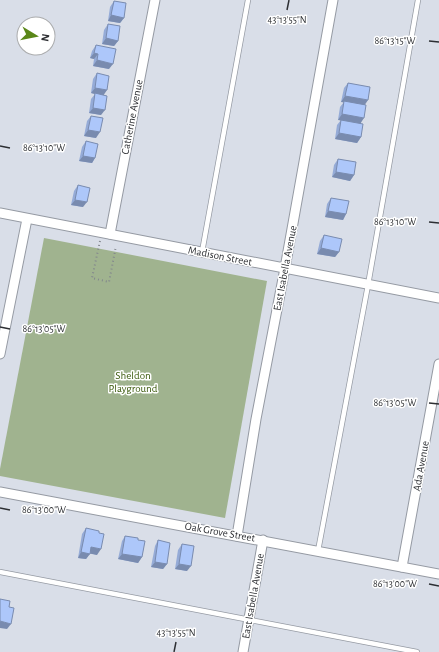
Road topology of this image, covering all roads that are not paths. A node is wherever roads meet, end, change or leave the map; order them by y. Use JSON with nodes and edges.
{"nodes":[{"id":1,"x":155,"y":0,"type":"edge"},
{"id":2,"x":248,"y":0,"type":"edge"},
{"id":3,"x":333,"y":0,"type":"edge"},
{"id":4,"x":418,"y":0,"type":"edge"},
{"id":5,"x":0,"y":213,"type":"edge"},
{"id":6,"x":27,"y":219,"type":"junction"},
{"id":7,"x":114,"y":235,"type":"junction"},
{"id":8,"x":202,"y":252,"type":"junction"},
{"id":9,"x":285,"y":268,"type":"junction"},
{"id":10,"x":368,"y":285,"type":"junction"},
{"id":11,"x":439,"y":298,"type":"edge"},
{"id":12,"x":0,"y":354,"type":"edge"},
{"id":13,"x":439,"y":364,"type":"edge"},
{"id":14,"x":0,"y":492,"type":"edge"},
{"id":15,"x":237,"y":536,"type":"junction"},
{"id":16,"x":263,"y":540,"type":"junction"},
{"id":17,"x":318,"y":552,"type":"junction"},
{"id":18,"x":402,"y":567,"type":"junction"},
{"id":19,"x":0,"y":572,"type":"edge"},
{"id":20,"x":439,"y":574,"type":"edge"},
{"id":21,"x":249,"y":619,"type":"junction"},
{"id":22,"x":243,"y":652,"type":"edge"},
{"id":23,"x":417,"y":652,"type":"edge"}],
"edges":[{"from":1,"to":7,"type":"street","name":"Catherine Avenue"},
{"from":2,"to":8,"type":"lane"},
{"from":3,"to":9,"type":"street","name":"East Isabella Avenue"},
{"from":4,"to":10,"type":"lane"},
{"from":5,"to":6,"type":"street","name":"Madison Street"},
{"from":6,"to":7,"type":"street","name":"Madison Street"},
{"from":6,"to":12,"type":"street"},
{"from":7,"to":8,"type":"street","name":"Madison Street"},
{"from":8,"to":9,"type":"street","name":"Madison Street"},
{"from":9,"to":10,"type":"street","name":"Madison Street"},
{"from":9,"to":15,"type":"street","name":"East Isabella Avenue"},
{"from":10,"to":11,"type":"street","name":"Madison Street"},
{"from":10,"to":17,"type":"lane"},
{"from":13,"to":18,"type":"street","name":"Ada Avenue"},
{"from":14,"to":15,"type":"street","name":"Oak Grove Street"},
{"from":15,"to":16,"type":"street","name":"Oak Grove Street"},
{"from":16,"to":17,"type":"street","name":"Oak Grove Street"},
{"from":16,"to":21,"type":"street","name":"East Isabella Avenue"},
{"from":17,"to":18,"type":"street","name":"Oak Grove Street"},
{"from":18,"to":20,"type":"street","name":"Oak Grove Street"},
{"from":19,"to":21,"type":"lane"},
{"from":21,"to":22,"type":"street","name":"East Isabella Avenue"},
{"from":21,"to":23,"type":"lane"}]}
